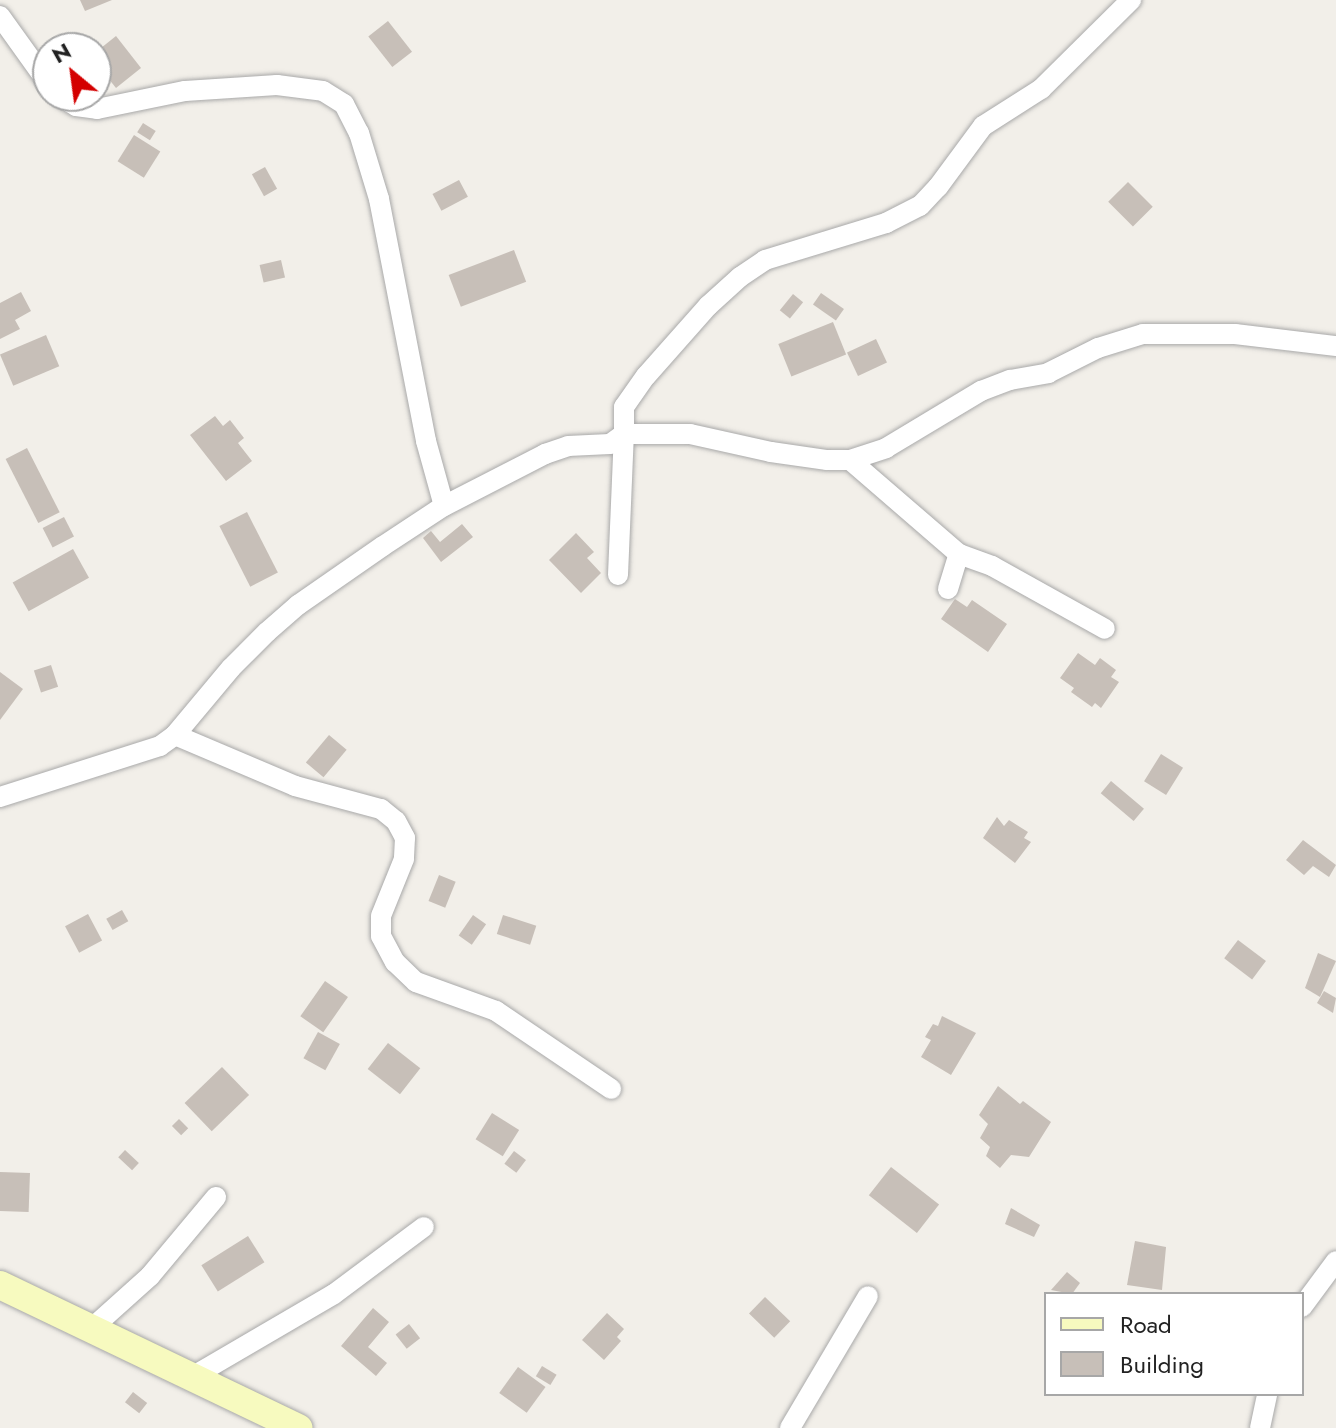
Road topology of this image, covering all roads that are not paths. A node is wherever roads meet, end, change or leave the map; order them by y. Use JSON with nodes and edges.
{"nodes":[{"id":1,"x":1131,"y":0,"type":"edge"},
{"id":2,"x":0,"y":16,"type":"edge"},
{"id":3,"x":32,"y":61,"type":"edge"},
{"id":4,"x":112,"y":106,"type":"edge"},
{"id":5,"x":1336,"y":346,"type":"edge"},
{"id":6,"x":624,"y":434,"type":"junction"},
{"id":7,"x":850,"y":460,"type":"junction"},
{"id":8,"x":444,"y":506,"type":"junction"},
{"id":9,"x":959,"y":554,"type":"junction"},
{"id":10,"x":618,"y":575,"type":"dead end"},
{"id":11,"x":948,"y":589,"type":"dead end"},
{"id":12,"x":1105,"y":629,"type":"dead end"},
{"id":13,"x":175,"y":735,"type":"junction"},
{"id":14,"x":0,"y":797,"type":"edge"},
{"id":15,"x":611,"y":1089,"type":"dead end"},
{"id":16,"x":216,"y":1197,"type":"dead end"},
{"id":17,"x":424,"y":1227,"type":"dead end"},
{"id":18,"x":1336,"y":1261,"type":"edge"},
{"id":19,"x":0,"y":1285,"type":"edge"},
{"id":20,"x":868,"y":1296,"type":"dead end"},
{"id":21,"x":1304,"y":1304,"type":"edge"},
{"id":22,"x":91,"y":1329,"type":"junction"},
{"id":23,"x":192,"y":1377,"type":"junction"},
{"id":24,"x":1267,"y":1396,"type":"edge"},
{"id":25,"x":299,"y":1428,"type":"edge"},
{"id":26,"x":790,"y":1428,"type":"edge"},
{"id":27,"x":1260,"y":1428,"type":"edge"}],
"edges":[{"from":1,"to":6,"type":"street"},
{"from":2,"to":3,"type":"street"},
{"from":4,"to":8,"type":"street"},
{"from":5,"to":7,"type":"street"},
{"from":6,"to":7,"type":"street"},
{"from":6,"to":8,"type":"street"},
{"from":6,"to":10,"type":"street"},
{"from":7,"to":9,"type":"street"},
{"from":8,"to":13,"type":"street"},
{"from":9,"to":11,"type":"street"},
{"from":9,"to":12,"type":"street"},
{"from":13,"to":14,"type":"street"},
{"from":13,"to":15,"type":"street"},
{"from":16,"to":22,"type":"street"},
{"from":17,"to":23,"type":"street"},
{"from":18,"to":21,"type":"street"},
{"from":19,"to":22,"type":"main road"},
{"from":20,"to":26,"type":"street"},
{"from":22,"to":23,"type":"main road"},
{"from":23,"to":25,"type":"main road"},
{"from":24,"to":27,"type":"street"}]}
